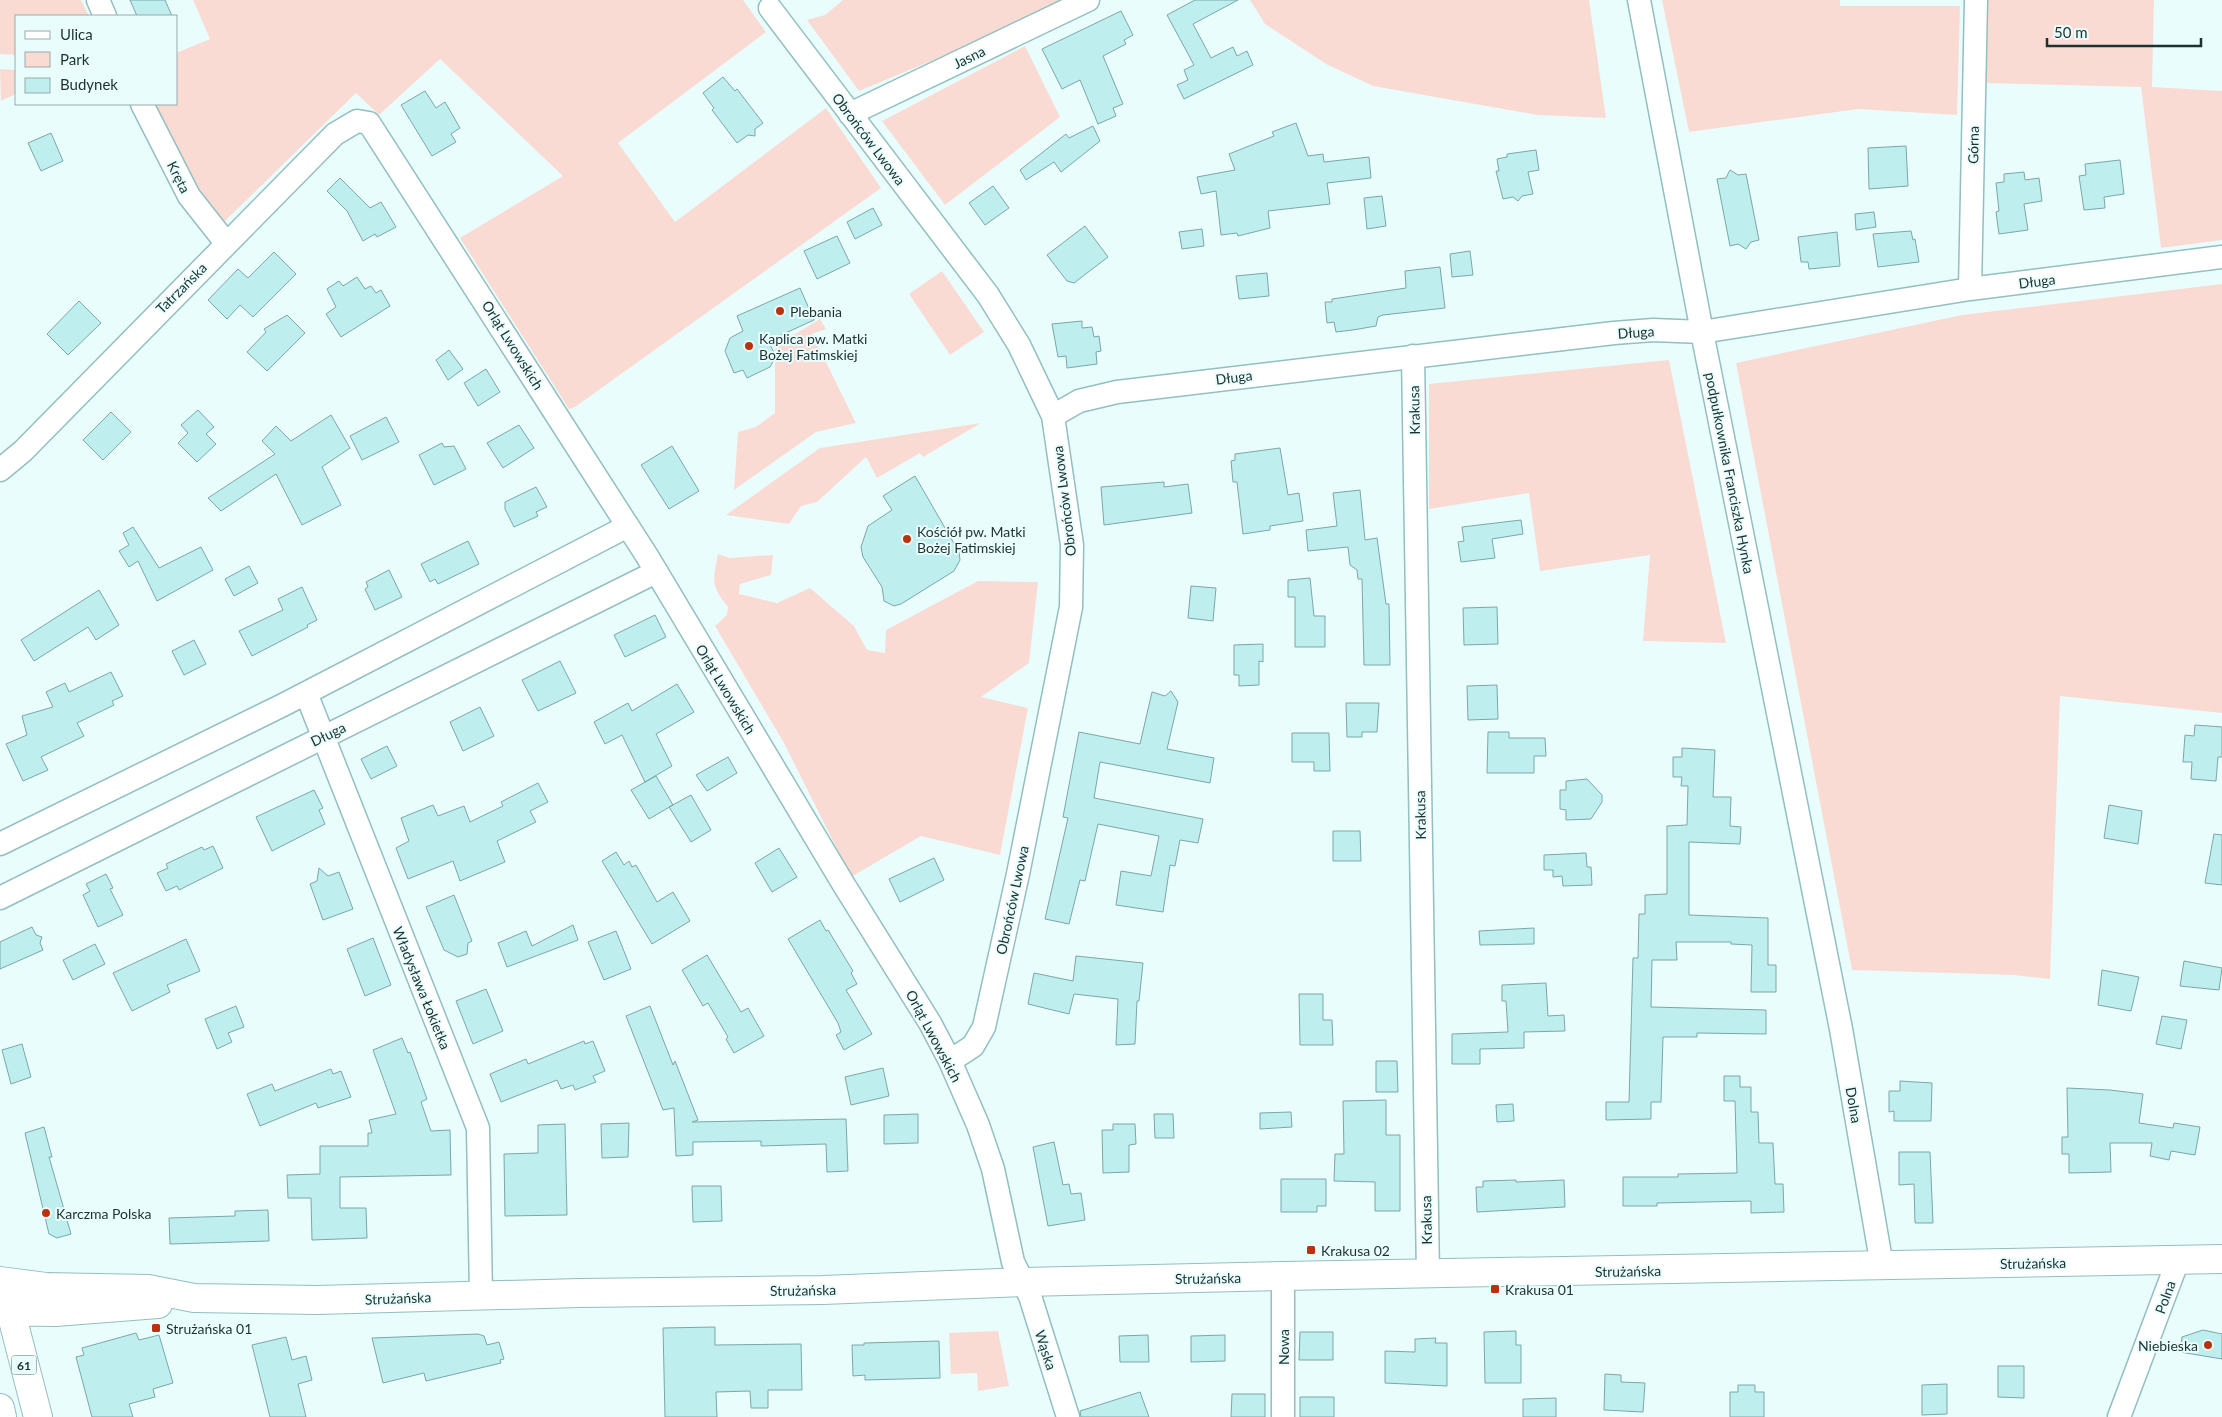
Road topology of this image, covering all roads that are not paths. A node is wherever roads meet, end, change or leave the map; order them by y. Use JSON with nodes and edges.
{"nodes":[{"id":1,"x":98,"y":0,"type":"edge"},
{"id":2,"x":1088,"y":0,"type":"edge"},
{"id":3,"x":1639,"y":0,"type":"edge"},
{"id":4,"x":1976,"y":0,"type":"edge"},
{"id":5,"x":770,"y":8,"type":"dead end"},
{"id":6,"x":105,"y":15,"type":"edge"},
{"id":7,"x":142,"y":105,"type":"edge"},
{"id":8,"x":850,"y":114,"type":"junction"},
{"id":9,"x":369,"y":123,"type":"joint"},
{"id":10,"x":226,"y":243,"type":"junction"},
{"id":11,"x":2222,"y":257,"type":"edge"},
{"id":12,"x":1970,"y":289,"type":"junction"},
{"id":13,"x":1702,"y":332,"type":"junction"},
{"id":14,"x":1412,"y":356,"type":"junction"},
{"id":15,"x":1053,"y":416,"type":"junction"},
{"id":16,"x":0,"y":470,"type":"edge"},
{"id":17,"x":628,"y":526,"type":"junction"},
{"id":18,"x":656,"y":572,"type":"junction"},
{"id":19,"x":306,"y":693,"type":"junction"},
{"id":20,"x":322,"y":737,"type":"junction"},
{"id":21,"x":0,"y":844,"type":"edge"},
{"id":22,"x":0,"y":898,"type":"edge"},
{"id":23,"x":1823,"y":945,"type":"joint"},
{"id":24,"x":950,"y":1061,"type":"junction"},
{"id":25,"x":2222,"y":1259,"type":"edge"},
{"id":26,"x":2178,"y":1260,"type":"junction"},
{"id":27,"x":1882,"y":1266,"type":"junction"},
{"id":28,"x":1428,"y":1274,"type":"junction"},
{"id":29,"x":1,"y":1276,"type":"edge"},
{"id":30,"x":1283,"y":1276,"type":"junction"},
{"id":31,"x":1024,"y":1282,"type":"junction"},
{"id":32,"x":481,"y":1295,"type":"junction"},
{"id":33,"x":194,"y":1298,"type":"junction"},
{"id":34,"x":5,"y":1312,"type":"edge"},
{"id":35,"x":0,"y":1408,"type":"edge"},
{"id":36,"x":2,"y":1417,"type":"edge"},
{"id":37,"x":38,"y":1417,"type":"edge"},
{"id":38,"x":1068,"y":1417,"type":"edge"},
{"id":39,"x":1283,"y":1417,"type":"edge"},
{"id":40,"x":2120,"y":1417,"type":"edge"}],
"edges":[{"from":1,"to":6,"type":"street"},
{"from":2,"to":8,"type":"street","name":"Jasna"},
{"from":3,"to":13,"type":"street","name":"podpułkownika Franciszka Hynka"},
{"from":4,"to":12,"type":"street","name":"Górna"},
{"from":5,"to":8,"type":"street","name":"Obrońców Lwowa"},
{"from":7,"to":10,"type":"street","name":"Kręta"},
{"from":8,"to":15,"type":"street","name":"Obrońców Lwowa"},
{"from":9,"to":10,"type":"street","name":"Tatrzańska"},
{"from":9,"to":17,"type":"street","name":"Orląt Lwowskich"},
{"from":10,"to":16,"type":"street","name":"Tatrzańska"},
{"from":11,"to":12,"type":"street","name":"Długa"},
{"from":12,"to":13,"type":"street","name":"Długa"},
{"from":13,"to":14,"type":"street","name":"Długa"},
{"from":13,"to":23,"type":"street","name":"podpułkownika Franciszka Hynka"},
{"from":14,"to":15,"type":"street","name":"Długa"},
{"from":14,"to":28,"type":"street","name":"Krakusa"},
{"from":15,"to":24,"type":"street","name":"Obrońców Lwowa"},
{"from":17,"to":18,"type":"street","name":"Orląt Lwowskich"},
{"from":17,"to":19,"type":"street"},
{"from":18,"to":20,"type":"street","name":"Długa"},
{"from":18,"to":24,"type":"street","name":"Orląt Lwowskich"},
{"from":19,"to":20,"type":"street","name":"Władysława Łokietka"},
{"from":19,"to":21,"type":"street"},
{"from":20,"to":22,"type":"street","name":"Długa"},
{"from":20,"to":32,"type":"street","name":"Władysława Łokietka"},
{"from":23,"to":27,"type":"street","name":"Dolna"},
{"from":24,"to":31,"type":"street","name":"Orląt Lwowskich"},
{"from":25,"to":26,"type":"main road","name":"Strużańska"},
{"from":26,"to":27,"type":"main road","name":"Strużańska"},
{"from":26,"to":40,"type":"street","name":"Polna"},
{"from":27,"to":28,"type":"main road","name":"Strużańska"},
{"from":28,"to":30,"type":"main road","name":"Strużańska"},
{"from":29,"to":33,"type":"main road","name":"Strużańska"},
{"from":29,"to":34,"type":"main road","number":"61"},
{"from":30,"to":31,"type":"main road","name":"Strużańska"},
{"from":30,"to":39,"type":"street","name":"Nowa"},
{"from":31,"to":32,"type":"main road","name":"Strużańska"},
{"from":31,"to":38,"type":"street","name":"Wąska"},
{"from":32,"to":33,"type":"main road","name":"Strużańska"},
{"from":33,"to":34,"type":"main road","name":"Strużańska"},
{"from":34,"to":37,"type":"main road","number":"61"},
{"from":35,"to":36,"type":"main road"}]}
